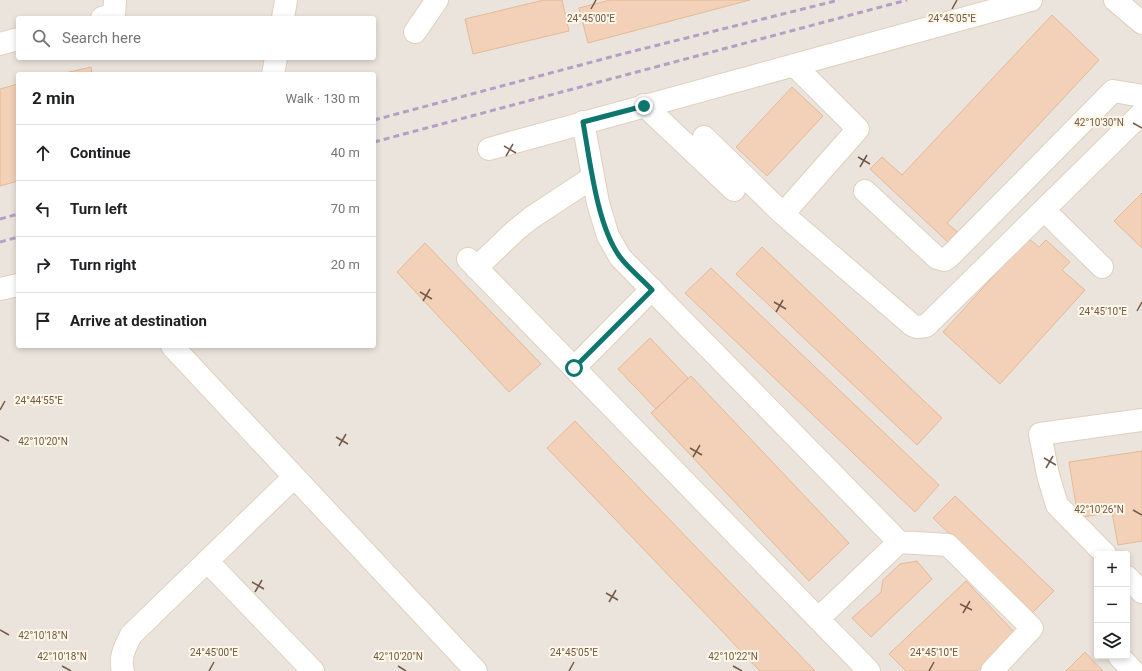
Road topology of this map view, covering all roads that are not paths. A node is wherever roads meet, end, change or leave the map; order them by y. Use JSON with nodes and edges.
{"nodes":[{"id":1,"x":115,"y":0,"type":"edge"},
{"id":2,"x":286,"y":0,"type":"edge"},
{"id":3,"x":437,"y":0,"type":"edge"},
{"id":4,"x":1031,"y":0,"type":"edge"},
{"id":5,"x":1115,"y":0,"type":"edge"},
{"id":6,"x":110,"y":16,"type":"edge"},
{"id":7,"x":283,"y":16,"type":"edge"},
{"id":8,"x":1142,"y":23,"type":"edge"},
{"id":9,"x":415,"y":32,"type":"dead end"},
{"id":10,"x":16,"y":40,"type":"edge"},
{"id":11,"x":0,"y":44,"type":"edge"},
{"id":12,"x":276,"y":60,"type":"edge"},
{"id":13,"x":794,"y":64,"type":"junction"},
{"id":14,"x":273,"y":72,"type":"edge"},
{"id":15,"x":1142,"y":96,"type":"edge"},
{"id":16,"x":644,"y":106,"type":"junction"},
{"id":17,"x":1142,"y":113,"type":"edge"},
{"id":18,"x":583,"y":122,"type":"junction"},
{"id":19,"x":704,"y":137,"type":"dead end"},
{"id":20,"x":489,"y":149,"type":"dead end"},
{"id":21,"x":592,"y":177,"type":"junction"},
{"id":22,"x":734,"y":190,"type":"dead end"},
{"id":23,"x":865,"y":192,"type":"dead end"},
{"id":24,"x":1044,"y":210,"type":"junction"},
{"id":25,"x":783,"y":214,"type":"junction"},
{"id":26,"x":1102,"y":267,"type":"dead end"},
{"id":27,"x":16,"y":285,"type":"edge"},
{"id":28,"x":0,"y":289,"type":"edge"},
{"id":29,"x":652,"y":290,"type":"junction"},
{"id":30,"x":174,"y":348,"type":"edge"},
{"id":31,"x":574,"y":368,"type":"junction"},
{"id":32,"x":1142,"y":420,"type":"edge"},
{"id":33,"x":294,"y":476,"type":"junction"},
{"id":34,"x":899,"y":542,"type":"junction"},
{"id":35,"x":1102,"y":551,"type":"edge"},
{"id":36,"x":206,"y":561,"type":"junction"},
{"id":37,"x":1130,"y":580,"type":"edge"},
{"id":38,"x":1142,"y":592,"type":"edge"},
{"id":39,"x":818,"y":619,"type":"junction"},
{"id":40,"x":1122,"y":659,"type":"edge"},
{"id":41,"x":123,"y":671,"type":"edge"},
{"id":42,"x":313,"y":671,"type":"edge"},
{"id":43,"x":476,"y":671,"type":"edge"},
{"id":44,"x":869,"y":671,"type":"edge"},
{"id":45,"x":992,"y":671,"type":"edge"},
{"id":46,"x":1133,"y":671,"type":"edge"}],
"edges":[{"from":1,"to":6,"type":"street"},
{"from":2,"to":7,"type":"street"},
{"from":3,"to":9,"type":"street"},
{"from":4,"to":13,"type":"street"},
{"from":5,"to":8,"type":"street"},
{"from":10,"to":11,"type":"street"},
{"from":12,"to":14,"type":"street"},
{"from":13,"to":16,"type":"street"},
{"from":13,"to":25,"type":"street"},
{"from":15,"to":23,"type":"street"},
{"from":16,"to":18,"type":"street"},
{"from":16,"to":22,"type":"street"},
{"from":17,"to":24,"type":"street"},
{"from":18,"to":20,"type":"street"},
{"from":18,"to":21,"type":"street"},
{"from":19,"to":25,"type":"street"},
{"from":21,"to":29,"type":"street"},
{"from":21,"to":31,"type":"street"},
{"from":24,"to":25,"type":"street"},
{"from":24,"to":26,"type":"street"},
{"from":27,"to":28,"type":"street"},
{"from":29,"to":31,"type":"street"},
{"from":29,"to":34,"type":"street"},
{"from":30,"to":33,"type":"street"},
{"from":31,"to":39,"type":"street"},
{"from":32,"to":35,"type":"street"},
{"from":33,"to":36,"type":"street"},
{"from":33,"to":43,"type":"street"},
{"from":34,"to":39,"type":"street"},
{"from":34,"to":45,"type":"street"},
{"from":36,"to":41,"type":"street"},
{"from":36,"to":42,"type":"street"},
{"from":37,"to":38,"type":"street"},
{"from":39,"to":44,"type":"street"},
{"from":40,"to":46,"type":"street"}]}
